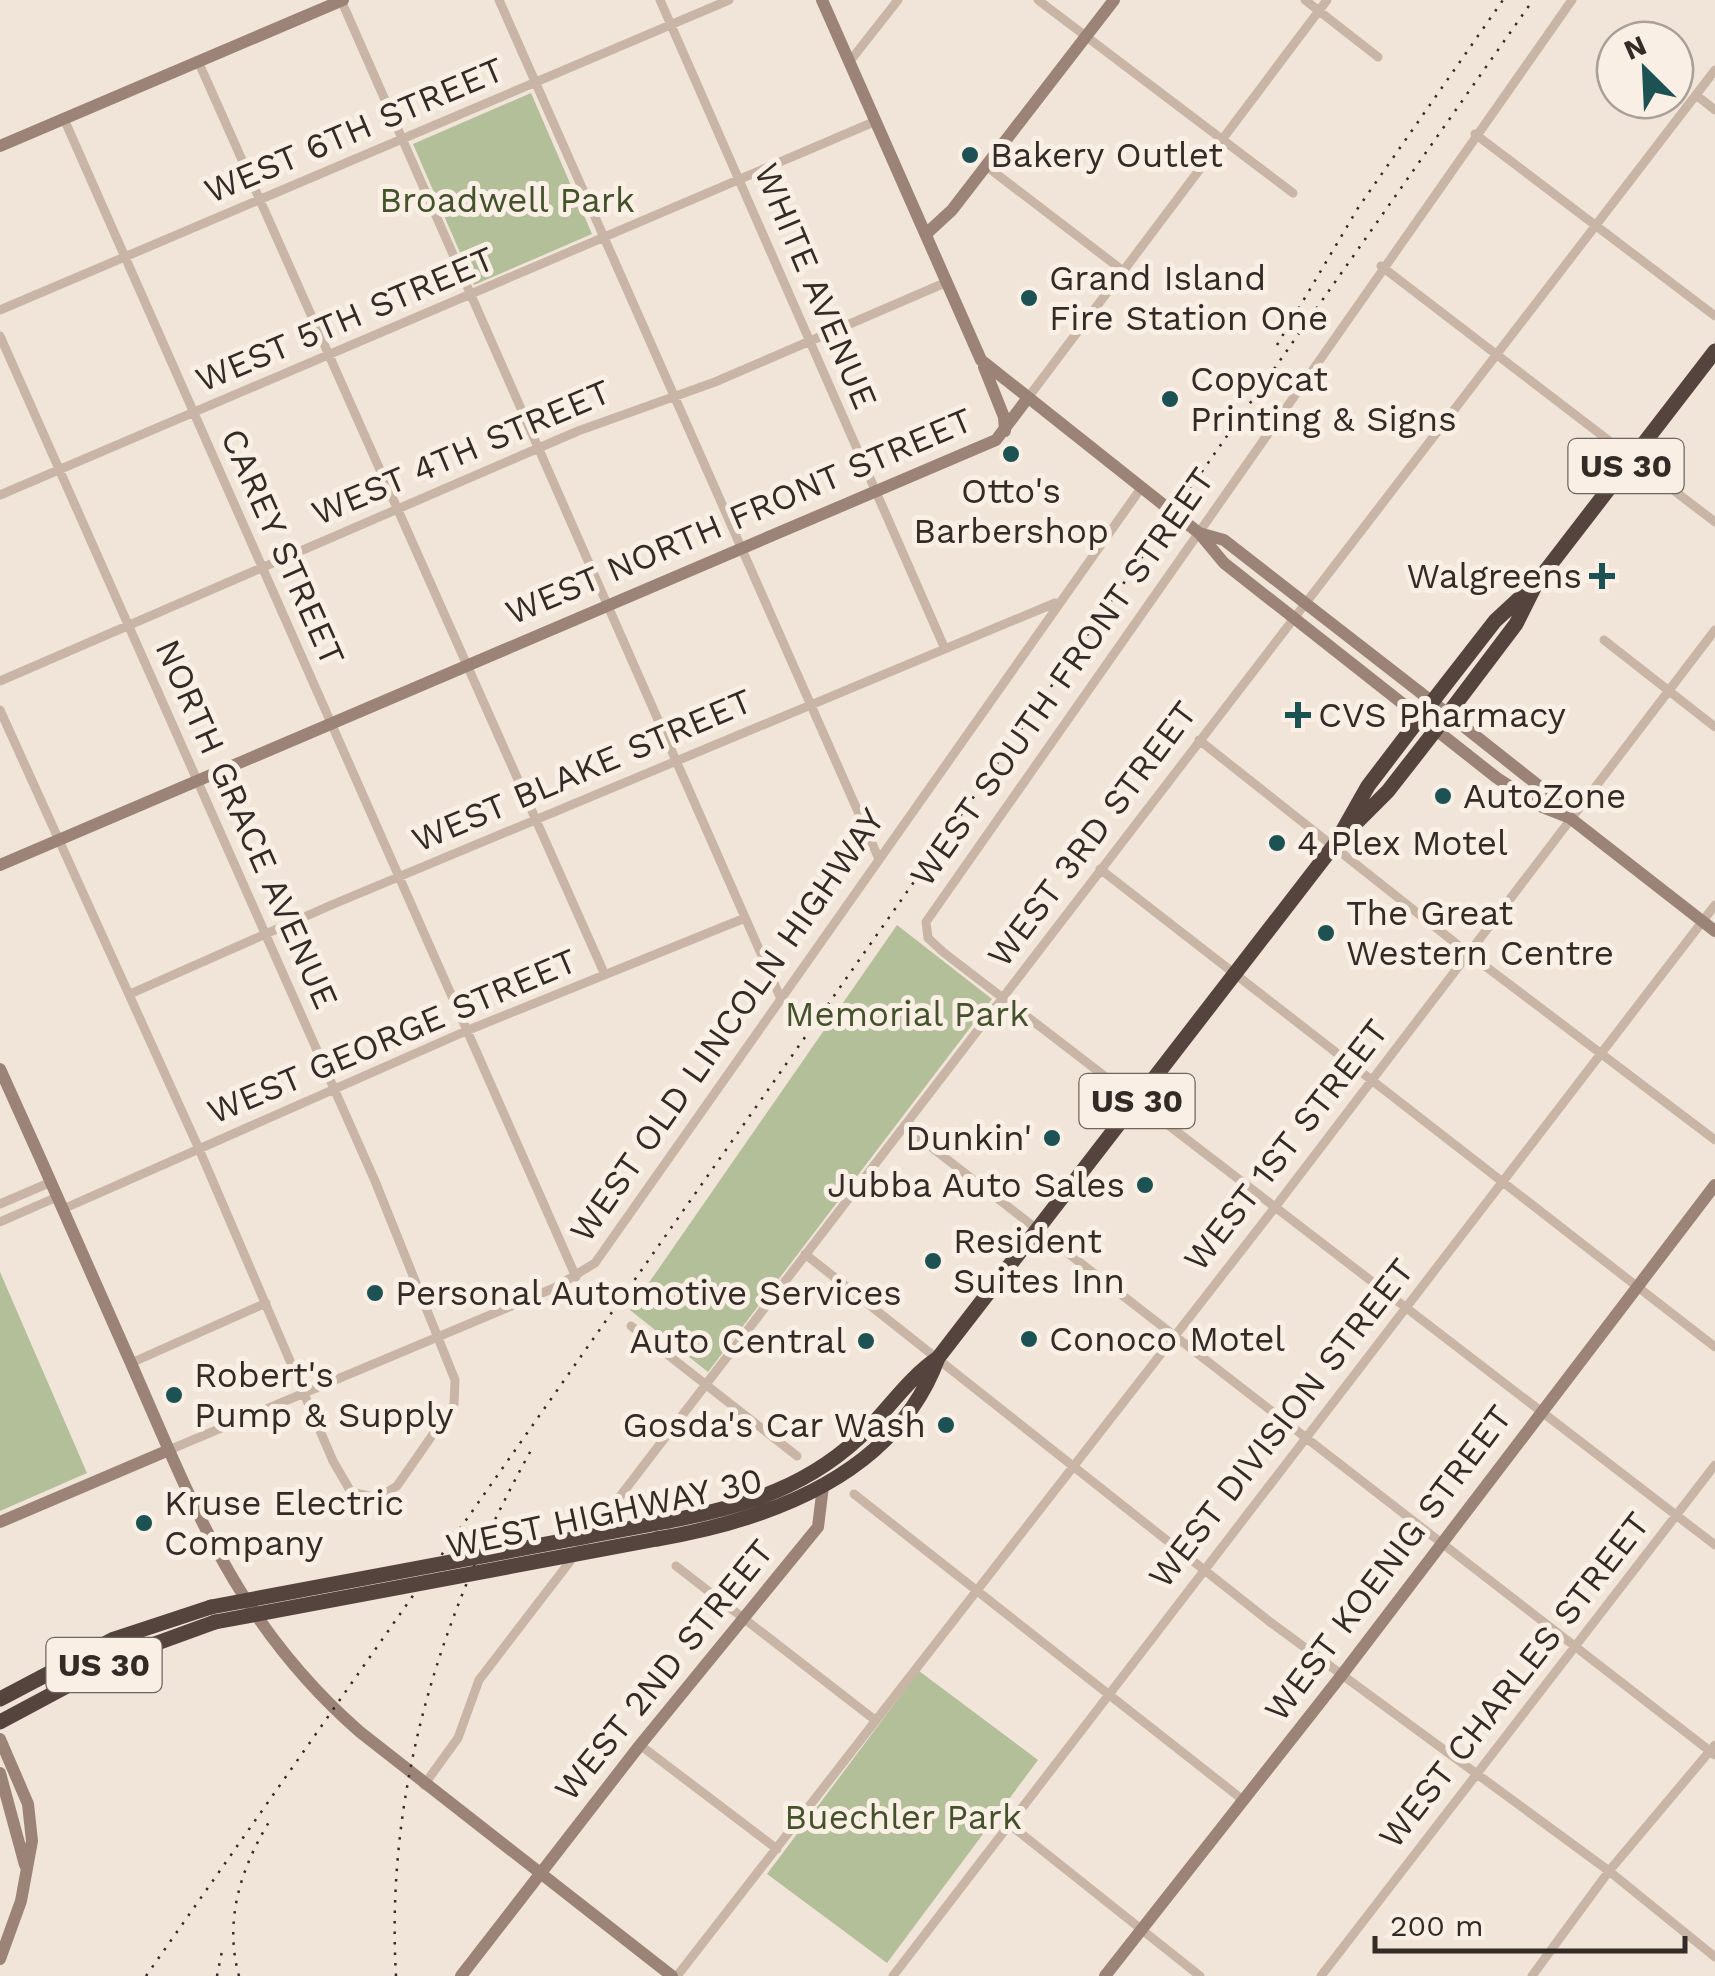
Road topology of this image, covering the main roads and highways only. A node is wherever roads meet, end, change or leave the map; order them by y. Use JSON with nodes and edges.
{"nodes":[{"id":1,"x":1715,"y":351,"type":"edge"},
{"id":2,"x":1537,"y":582,"type":"junction"},
{"id":3,"x":1335,"y":844,"type":"junction"},
{"id":4,"x":820,"y":1479,"type":"junction"},
{"id":5,"x":213,"y":1615,"type":"junction"},
{"id":6,"x":0,"y":1699,"type":"edge"},
{"id":7,"x":0,"y":1722,"type":"edge"}],
"edges":[{"from":1,"to":2,"type":"highway","number":"US 30"},
{"from":2,"to":3,"type":"highway","number":"US 30"},
{"from":2,"to":3,"type":"highway","number":"US 30"},
{"from":3,"to":4,"type":"highway","number":"US 30"},
{"from":4,"to":5,"type":"highway","name":"WEST HIGHWAY 30","number":"US 30","bridge":true},
{"from":4,"to":5,"type":"highway","name":"WEST HIGHWAY 30","number":"US 30","bridge":true},
{"from":5,"to":6,"type":"highway","name":"WEST HIGHWAY 30","number":"US 30"},
{"from":5,"to":7,"type":"highway","name":"WEST HIGHWAY 30","number":"US 30"}]}
